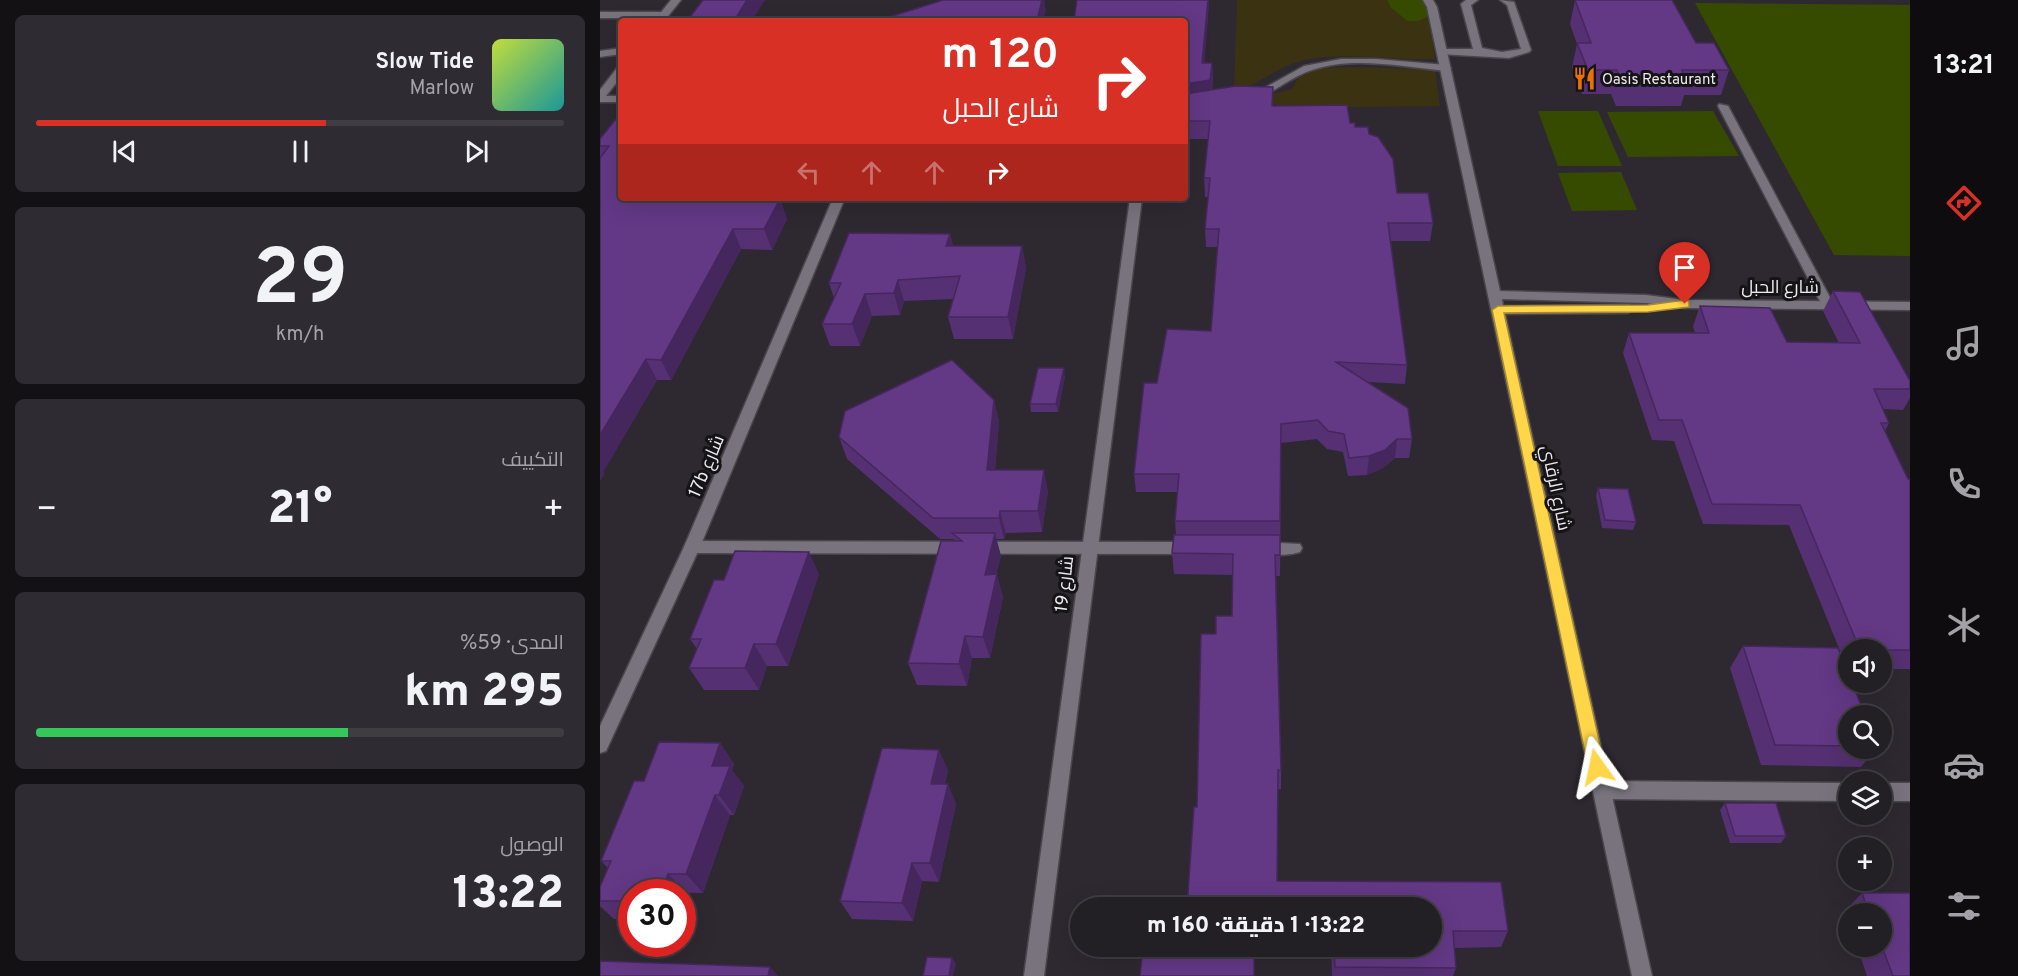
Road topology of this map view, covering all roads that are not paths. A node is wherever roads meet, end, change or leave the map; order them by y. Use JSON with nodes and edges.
{"nodes":[{"id":1,"x":676,"y":0,"type":"edge"},
{"id":2,"x":1473,"y":0,"type":"edge"},
{"id":3,"x":1505,"y":0,"type":"edge"},
{"id":4,"x":1432,"y":2,"type":"edge"},
{"id":5,"x":600,"y":15,"type":"edge"},
{"id":6,"x":662,"y":18,"type":"edge"},
{"id":7,"x":618,"y":51,"type":"edge"},
{"id":8,"x":1442,"y":52,"type":"junction"},
{"id":9,"x":1480,"y":52,"type":"junction"},
{"id":10,"x":600,"y":54,"type":"edge"},
{"id":11,"x":1446,"y":68,"type":"junction"},
{"id":12,"x":618,"y":74,"type":"edge"},
{"id":13,"x":600,"y":98,"type":"edge"},
{"id":14,"x":1247,"y":98,"type":"edge"},
{"id":15,"x":618,"y":99,"type":"edge"},
{"id":16,"x":1723,"y":106,"type":"dead end"},
{"id":17,"x":838,"y":201,"type":"edge"},
{"id":18,"x":1136,"y":201,"type":"edge"},
{"id":19,"x":1496,"y":302,"type":"junction"},
{"id":20,"x":1828,"y":305,"type":"junction"},
{"id":21,"x":1910,"y":306,"type":"edge"},
{"id":22,"x":692,"y":547,"type":"junction"},
{"id":23,"x":1088,"y":548,"type":"junction"},
{"id":24,"x":1203,"y":548,"type":"edge"},
{"id":25,"x":1248,"y":548,"type":"edge"},
{"id":26,"x":1294,"y":548,"type":"dead end"},
{"id":27,"x":600,"y":745,"type":"edge"},
{"id":28,"x":1602,"y":790,"type":"junction"},
{"id":29,"x":1838,"y":792,"type":"edge"},
{"id":30,"x":1892,"y":792,"type":"edge"},
{"id":31,"x":1910,"y":792,"type":"edge"},
{"id":32,"x":1034,"y":976,"type":"edge"},
{"id":33,"x":1642,"y":976,"type":"edge"}],
"edges":[{"from":1,"to":6,"type":"street"},
{"from":2,"to":9,"type":"street"},
{"from":3,"to":9,"type":"street"},
{"from":4,"to":8,"type":"street","name":"شارع الرقاي"},
{"from":5,"to":6,"type":"street"},
{"from":7,"to":10,"type":"street"},
{"from":8,"to":9,"type":"street"},
{"from":8,"to":11,"type":"street","name":"شارع الرقاي"},
{"from":11,"to":14,"type":"street"},
{"from":11,"to":19,"type":"street","name":"شارع الرقاي"},
{"from":12,"to":13,"type":"street"},
{"from":13,"to":15,"type":"street"},
{"from":16,"to":20,"type":"street"},
{"from":17,"to":22,"type":"street","name":"17b شارع"},
{"from":18,"to":23,"type":"street","name":"شارع 19"},
{"from":19,"to":20,"type":"street","name":"شارع الحبل"},
{"from":19,"to":28,"type":"street","name":"شارع الرقاي"},
{"from":20,"to":21,"type":"street","name":"شارع الحبل"},
{"from":22,"to":23,"type":"street"},
{"from":22,"to":27,"type":"street","name":"17b شارع"},
{"from":23,"to":24,"type":"street"},
{"from":23,"to":32,"type":"street","name":"شارع 19"},
{"from":25,"to":26,"type":"street"},
{"from":28,"to":29,"type":"street"},
{"from":28,"to":33,"type":"street","name":"شارع الرقاي"},
{"from":30,"to":31,"type":"street"}]}
